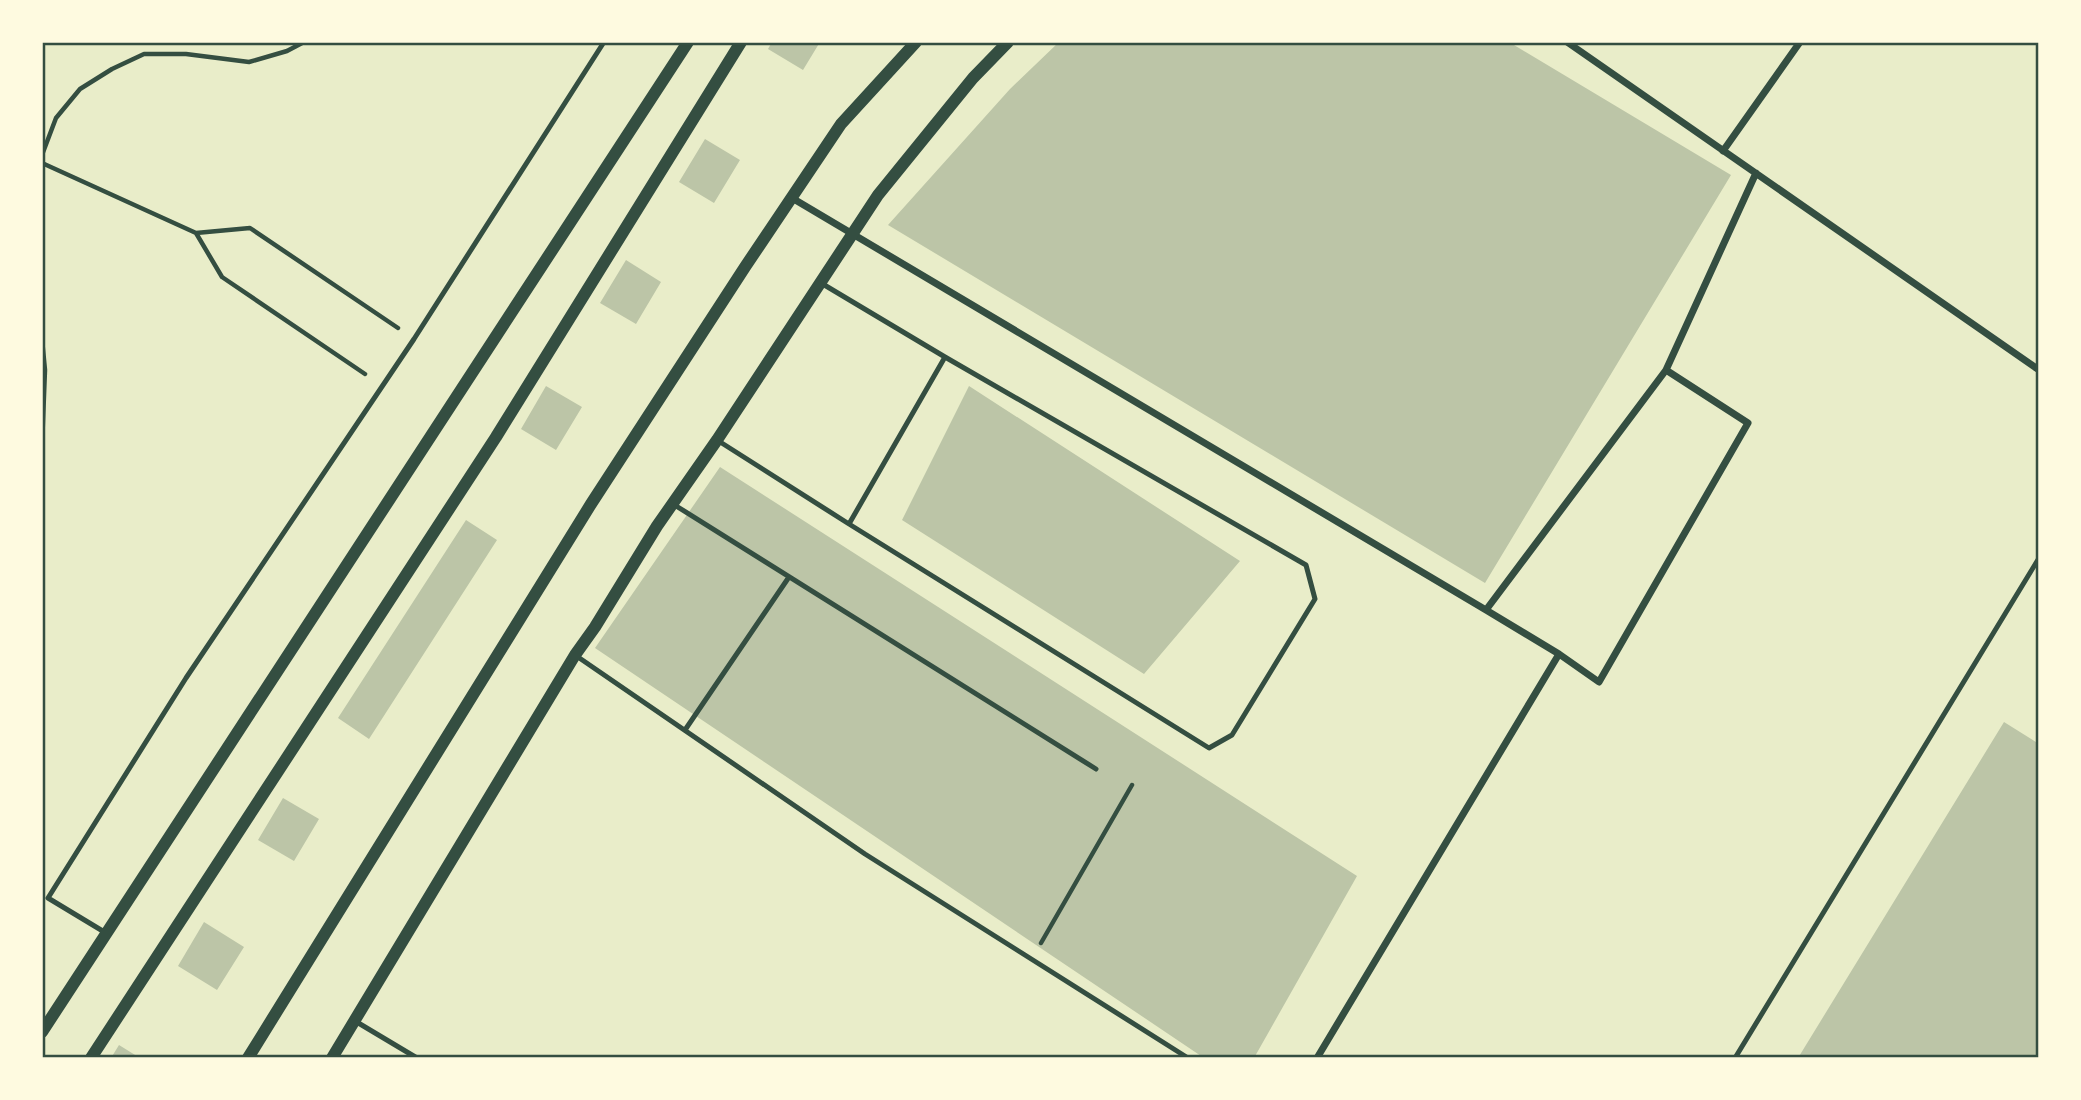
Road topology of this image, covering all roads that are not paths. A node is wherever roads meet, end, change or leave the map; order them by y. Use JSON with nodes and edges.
{"nodes":[{"id":1,"x":604,"y":42,"type":"edge"},
{"id":2,"x":688,"y":42,"type":"edge"},
{"id":3,"x":741,"y":42,"type":"edge"},
{"id":4,"x":916,"y":42,"type":"edge"},
{"id":5,"x":1008,"y":42,"type":"edge"},
{"id":6,"x":1567,"y":42,"type":"edge"},
{"id":7,"x":1800,"y":42,"type":"edge"},
{"id":8,"x":1723,"y":151,"type":"junction"},
{"id":9,"x":1756,"y":173,"type":"junction"},
{"id":10,"x":792,"y":198,"type":"junction"},
{"id":11,"x":853,"y":234,"type":"junction"},
{"id":12,"x":821,"y":283,"type":"junction"},
{"id":13,"x":945,"y":357,"type":"junction"},
{"id":14,"x":1666,"y":370,"type":"junction"},
{"id":15,"x":2039,"y":370,"type":"edge"},
{"id":16,"x":718,"y":440,"type":"junction"},
{"id":17,"x":673,"y":504,"type":"junction"},
{"id":18,"x":849,"y":524,"type":"junction"},
{"id":19,"x":2039,"y":558,"type":"edge"},
{"id":20,"x":789,"y":577,"type":"junction"},
{"id":21,"x":1486,"y":610,"type":"junction"},
{"id":22,"x":575,"y":654,"type":"junction"},
{"id":23,"x":1559,"y":654,"type":"junction"},
{"id":24,"x":685,"y":730,"type":"junction"},
{"id":25,"x":1096,"y":769,"type":"dead end"},
{"id":26,"x":106,"y":933,"type":"junction"},
{"id":27,"x":355,"y":1021,"type":"junction"},
{"id":28,"x":42,"y":1032,"type":"edge"},
{"id":29,"x":91,"y":1058,"type":"edge"},
{"id":30,"x":248,"y":1058,"type":"edge"},
{"id":31,"x":332,"y":1058,"type":"edge"},
{"id":32,"x":417,"y":1058,"type":"edge"},
{"id":33,"x":1188,"y":1058,"type":"edge"},
{"id":34,"x":1317,"y":1058,"type":"edge"},
{"id":35,"x":1735,"y":1058,"type":"edge"}],
"edges":[{"from":1,"to":26,"type":"lane"},
{"from":2,"to":26,"type":"street"},
{"from":3,"to":29,"type":"street"},
{"from":4,"to":10,"type":"street"},
{"from":5,"to":11,"type":"street"},
{"from":6,"to":8,"type":"street"},
{"from":7,"to":8,"type":"street"},
{"from":8,"to":9,"type":"street"},
{"from":9,"to":14,"type":"street"},
{"from":9,"to":15,"type":"street"},
{"from":10,"to":11,"type":"street"},
{"from":10,"to":30,"type":"street"},
{"from":11,"to":12,"type":"street"},
{"from":11,"to":21,"type":"street"},
{"from":12,"to":13,"type":"lane"},
{"from":12,"to":16,"type":"street"},
{"from":13,"to":18,"type":"lane"},
{"from":13,"to":18,"type":"lane"},
{"from":14,"to":21,"type":"street"},
{"from":14,"to":23,"type":"street"},
{"from":16,"to":17,"type":"street"},
{"from":16,"to":18,"type":"lane"},
{"from":17,"to":20,"type":"lane"},
{"from":17,"to":22,"type":"street"},
{"from":19,"to":35,"type":"lane"},
{"from":20,"to":24,"type":"lane"},
{"from":20,"to":25,"type":"lane"},
{"from":21,"to":23,"type":"street"},
{"from":22,"to":24,"type":"lane"},
{"from":22,"to":27,"type":"street"},
{"from":23,"to":34,"type":"street"},
{"from":24,"to":33,"type":"lane"},
{"from":26,"to":28,"type":"street"},
{"from":27,"to":31,"type":"street"},
{"from":27,"to":32,"type":"lane"}]}
